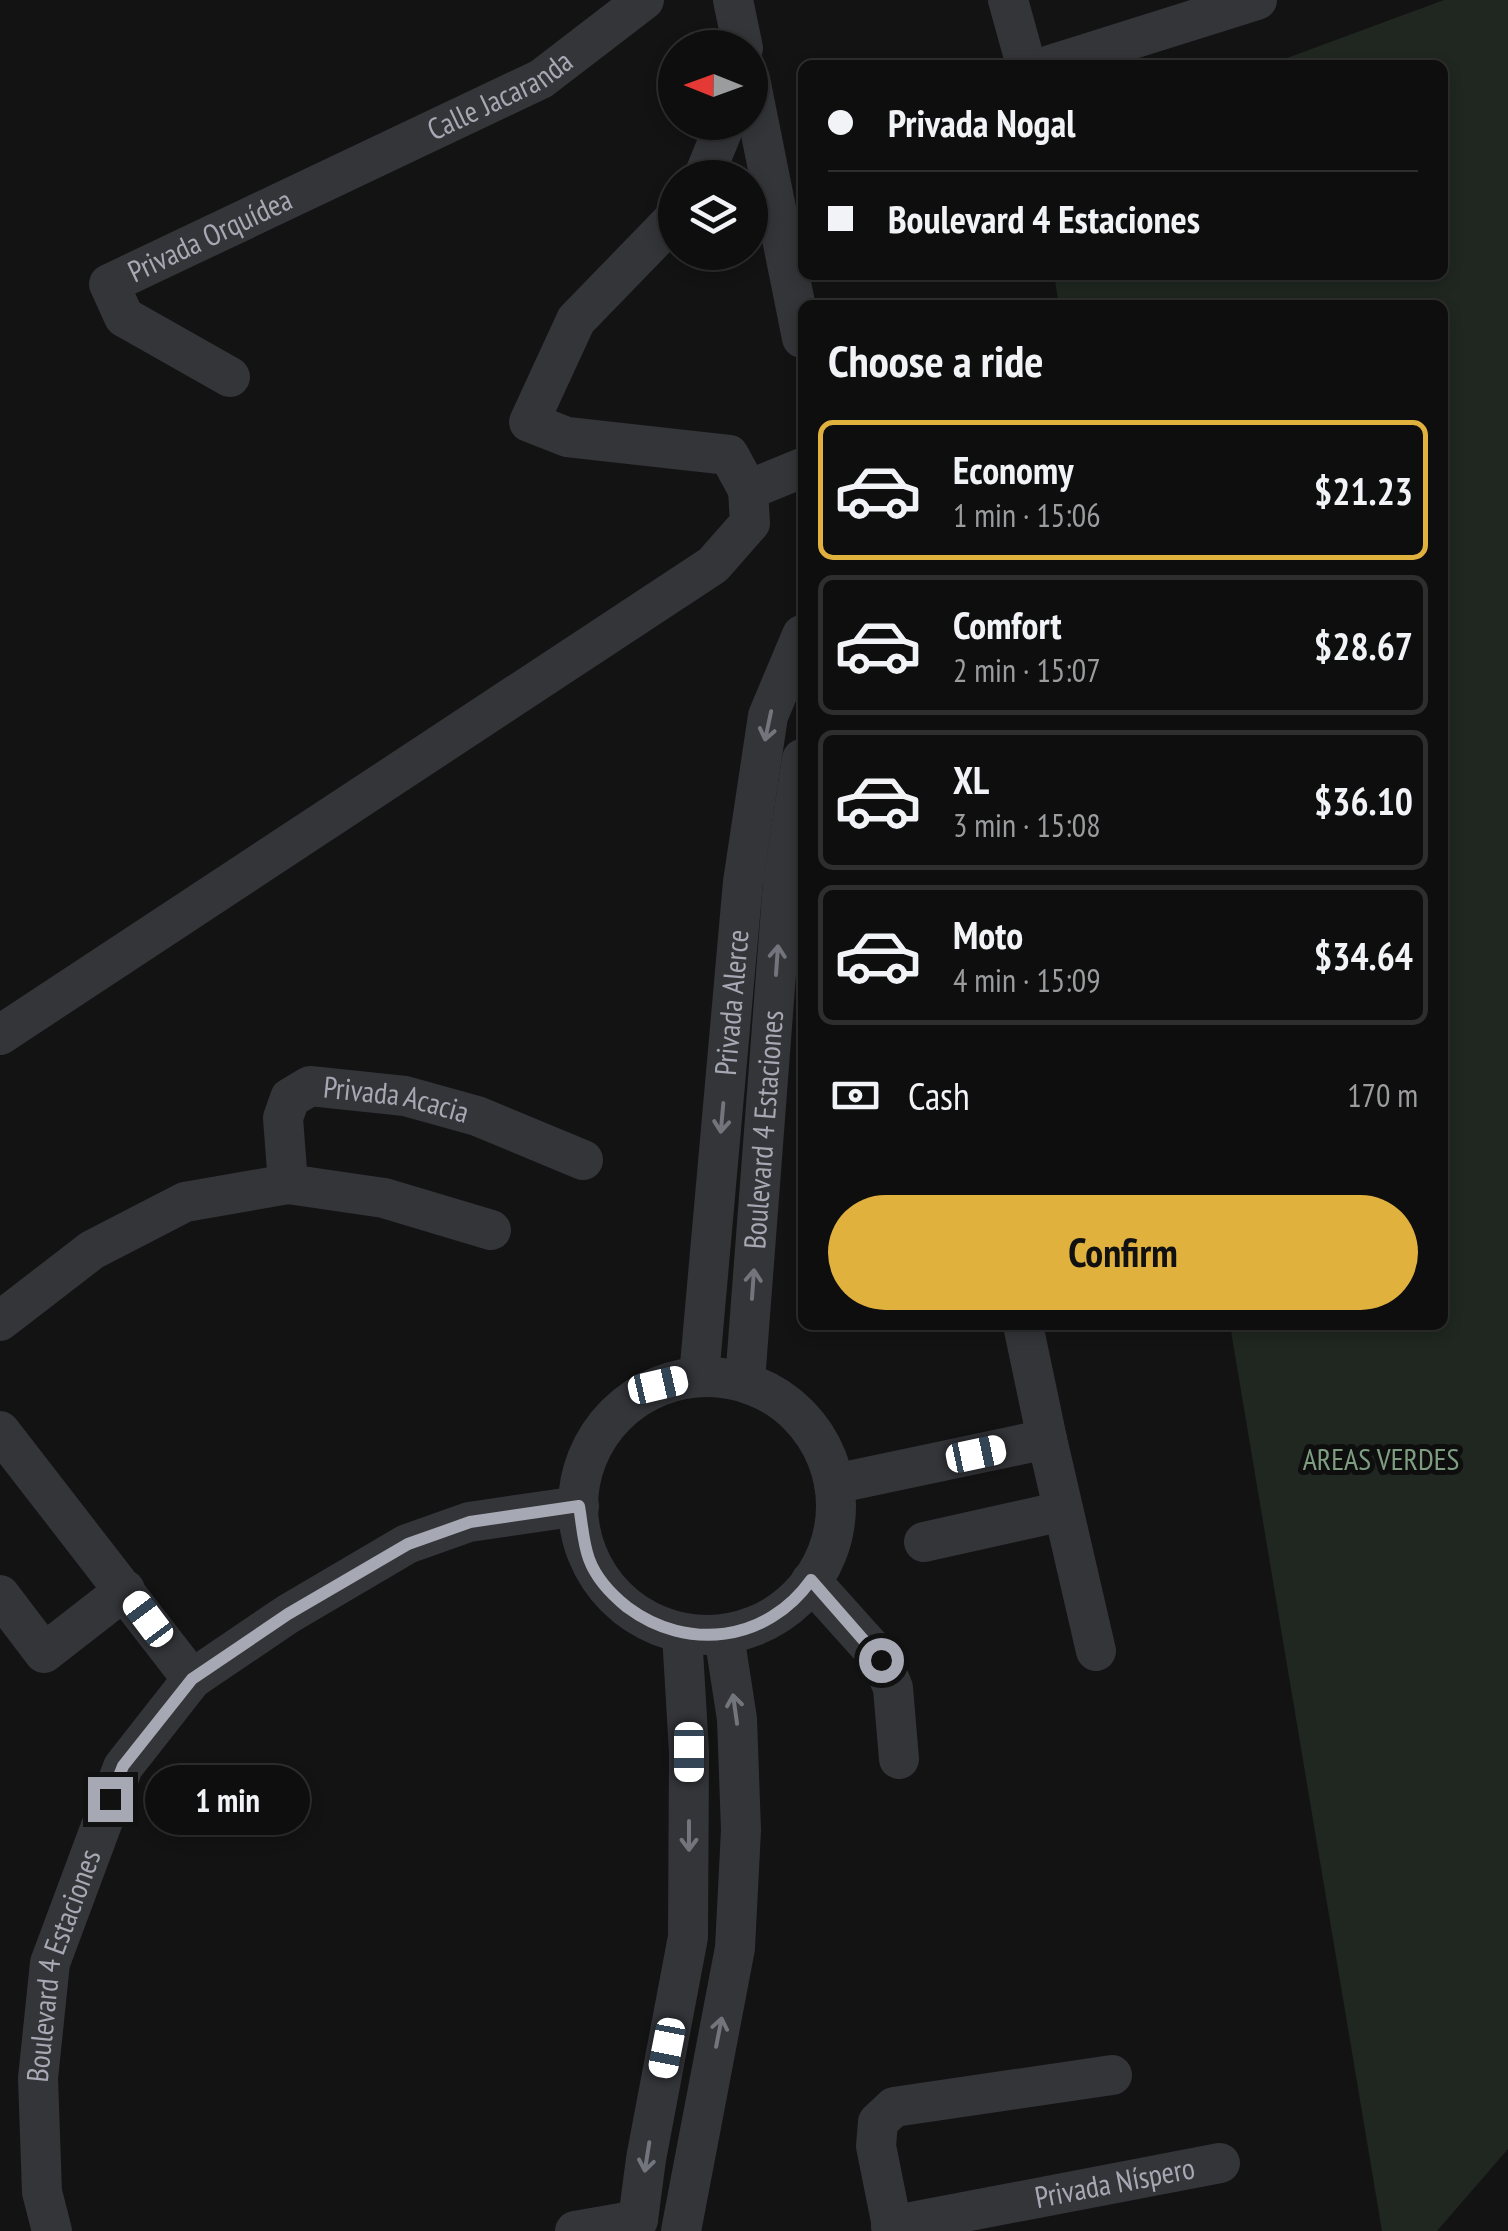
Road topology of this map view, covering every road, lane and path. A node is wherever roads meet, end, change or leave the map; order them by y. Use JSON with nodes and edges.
{"nodes":[{"id":1,"x":644,"y":0,"type":"edge"},
{"id":2,"x":734,"y":0,"type":"edge"},
{"id":3,"x":1008,"y":0,"type":"edge"},
{"id":4,"x":1258,"y":0,"type":"edge"},
{"id":5,"x":740,"y":30,"type":"edge"},
{"id":6,"x":1025,"y":60,"type":"edge"},
{"id":7,"x":1066,"y":60,"type":"edge"},
{"id":8,"x":762,"y":140,"type":"edge"},
{"id":9,"x":344,"y":171,"type":"joint"},
{"id":10,"x":658,"y":236,"type":"edge"},
{"id":11,"x":798,"y":318,"type":"edge"},
{"id":12,"x":230,"y":377,"type":"dead end"},
{"id":13,"x":798,"y":470,"type":"edge"},
{"id":14,"x":748,"y":490,"type":"junction"},
{"id":15,"x":798,"y":645,"type":"edge"},
{"id":16,"x":798,"y":786,"type":"edge"},
{"id":17,"x":0,"y":1034,"type":"edge"},
{"id":18,"x":583,"y":1160,"type":"dead end"},
{"id":19,"x":288,"y":1184,"type":"junction"},
{"id":20,"x":490,"y":1230,"type":"dead end"},
{"id":21,"x":0,"y":1320,"type":"edge"},
{"id":22,"x":1024,"y":1330,"type":"edge"},
{"id":23,"x":698,"y":1376,"type":"junction"},
{"id":24,"x":745,"y":1382,"type":"junction"},
{"id":25,"x":0,"y":1431,"type":"edge"},
{"id":26,"x":1046,"y":1439,"type":"junction"},
{"id":27,"x":834,"y":1484,"type":"junction"},
{"id":28,"x":579,"y":1506,"type":"junction"},
{"id":29,"x":1063,"y":1511,"type":"junction"},
{"id":30,"x":924,"y":1542,"type":"dead end"},
{"id":31,"x":811,"y":1580,"type":"junction"},
{"id":32,"x":125,"y":1590,"type":"junction"},
{"id":33,"x":0,"y":1595,"type":"edge"},
{"id":34,"x":682,"y":1634,"type":"junction"},
{"id":35,"x":724,"y":1635,"type":"junction"},
{"id":36,"x":1096,"y":1651,"type":"dead end"},
{"id":37,"x":192,"y":1679,"type":"junction"},
{"id":38,"x":899,"y":1759,"type":"dead end"},
{"id":39,"x":1112,"y":2076,"type":"dead end"},
{"id":40,"x":1220,"y":2162,"type":"dead end"},
{"id":41,"x":634,"y":2226,"type":"edge"},
{"id":42,"x":892,"y":2229,"type":"edge"},
{"id":43,"x":52,"y":2231,"type":"edge"},
{"id":44,"x":575,"y":2231,"type":"edge"},
{"id":45,"x":681,"y":2231,"type":"edge"}],
"edges":[{"from":1,"to":9,"type":"street","name":"Calle Jacaranda"},
{"from":2,"to":5,"type":"street"},
{"from":3,"to":6,"type":"street"},
{"from":4,"to":7,"type":"street"},
{"from":8,"to":11,"type":"street"},
{"from":9,"to":12,"type":"street","name":"Privada Orquídea"},
{"from":10,"to":14,"type":"street"},
{"from":13,"to":14,"type":"street"},
{"from":14,"to":17,"type":"street"},
{"from":15,"to":23,"type":"street","name":"Privada Alerce","one_way":true},
{"from":24,"to":16,"type":"street","name":"Boulevard 4 Estaciones","one_way":true},
{"from":18,"to":19,"type":"street","name":"Privada Acacia"},
{"from":19,"to":20,"type":"street"},
{"from":19,"to":21,"type":"street"},
{"from":22,"to":26,"type":"street"},
{"from":23,"to":24,"type":"street"},
{"from":23,"to":28,"type":"street"},
{"from":24,"to":27,"type":"street"},
{"from":25,"to":32,"type":"street"},
{"from":26,"to":27,"type":"street"},
{"from":26,"to":29,"type":"street"},
{"from":27,"to":31,"type":"street"},
{"from":28,"to":34,"type":"street"},
{"from":28,"to":37,"type":"street","name":"Boulevard 4 Estaciones"},
{"from":29,"to":30,"type":"street"},
{"from":29,"to":36,"type":"street"},
{"from":31,"to":35,"type":"street"},
{"from":31,"to":38,"type":"street"},
{"from":32,"to":33,"type":"street"},
{"from":32,"to":37,"type":"street"},
{"from":34,"to":35,"type":"street"},
{"from":34,"to":41,"type":"street","one_way":true},
{"from":45,"to":35,"type":"street","one_way":true},
{"from":37,"to":43,"type":"street","name":"Boulevard 4 Estaciones"},
{"from":39,"to":42,"type":"street"},
{"from":40,"to":42,"type":"street","name":"Privada Níspero"},
{"from":41,"to":44,"type":"street"}]}
